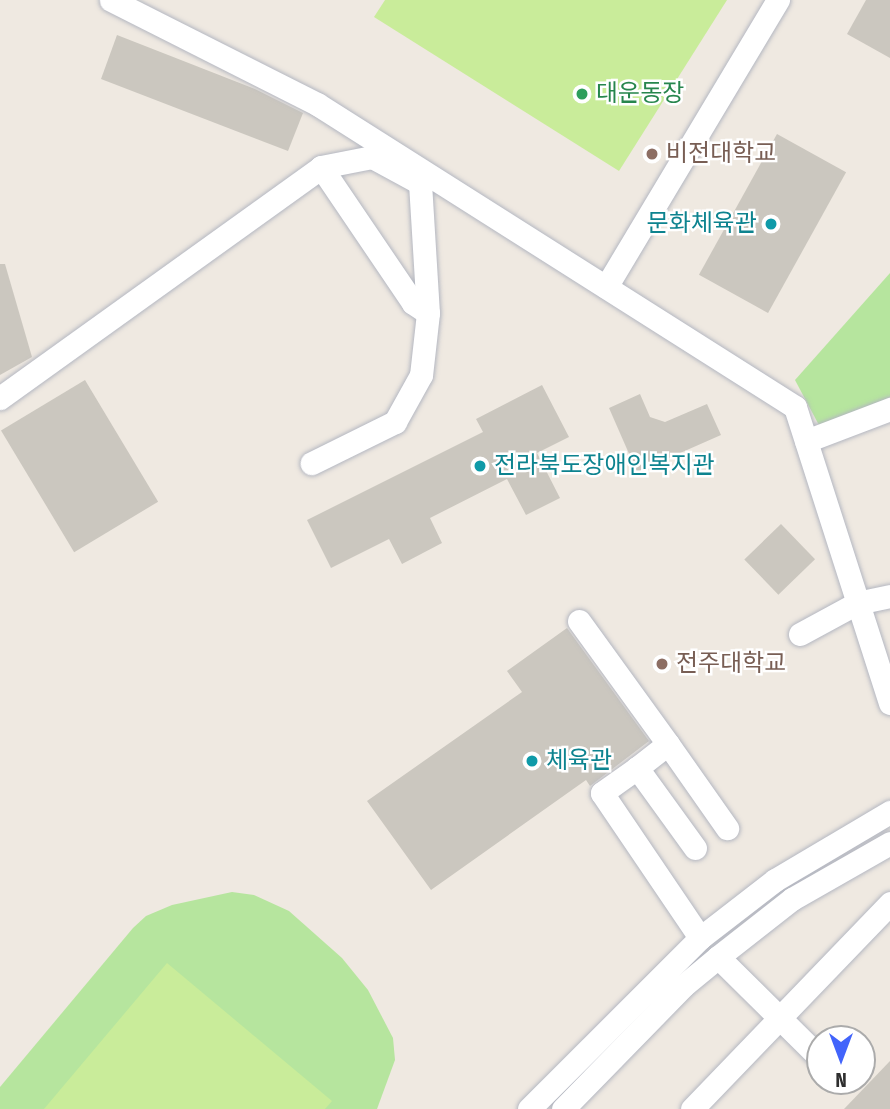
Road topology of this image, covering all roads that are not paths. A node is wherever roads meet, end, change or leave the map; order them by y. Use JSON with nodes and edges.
{"nodes":[{"id":1,"x":111,"y":0,"type":"edge"},
{"id":2,"x":778,"y":0,"type":"edge"},
{"id":3,"x":321,"y":167,"type":"junction"},
{"id":4,"x":415,"y":173,"type":"junction"},
{"id":5,"x":606,"y":286,"type":"junction"},
{"id":6,"x":428,"y":313,"type":"junction"},
{"id":7,"x":0,"y":398,"type":"edge"},
{"id":8,"x":890,"y":409,"type":"edge"},
{"id":9,"x":806,"y":441,"type":"junction"},
{"id":10,"x":312,"y":464,"type":"dead end"},
{"id":11,"x":890,"y":596,"type":"edge"},
{"id":12,"x":857,"y":603,"type":"junction"},
{"id":13,"x":579,"y":621,"type":"dead end"},
{"id":14,"x":800,"y":634,"type":"dead end"},
{"id":15,"x":890,"y":703,"type":"edge"},
{"id":16,"x":668,"y":744,"type":"junction"},
{"id":17,"x":637,"y":768,"type":"junction"},
{"id":18,"x":890,"y":812,"type":"edge"},
{"id":19,"x":727,"y":828,"type":"dead end"},
{"id":20,"x":890,"y":843,"type":"edge"},
{"id":21,"x":695,"y":848,"type":"dead end"},
{"id":22,"x":890,"y":903,"type":"edge"},
{"id":23,"x":700,"y":938,"type":"junction"},
{"id":24,"x":718,"y":957,"type":"junction"},
{"id":25,"x":778,"y":1017,"type":"junction"},
{"id":26,"x":806,"y":1044,"type":"edge"},
{"id":27,"x":528,"y":1109,"type":"edge"},
{"id":28,"x":563,"y":1109,"type":"edge"},
{"id":29,"x":692,"y":1109,"type":"edge"}],
"edges":[{"from":1,"to":4,"type":"street"},
{"from":2,"to":5,"type":"street"},
{"from":3,"to":4,"type":"street"},
{"from":3,"to":6,"type":"street"},
{"from":3,"to":7,"type":"street"},
{"from":4,"to":5,"type":"street"},
{"from":4,"to":6,"type":"street"},
{"from":5,"to":9,"type":"street"},
{"from":6,"to":10,"type":"street"},
{"from":8,"to":9,"type":"street"},
{"from":9,"to":12,"type":"street"},
{"from":11,"to":12,"type":"street"},
{"from":12,"to":14,"type":"street"},
{"from":12,"to":15,"type":"street"},
{"from":13,"to":16,"type":"street"},
{"from":16,"to":17,"type":"street"},
{"from":16,"to":19,"type":"street"},
{"from":17,"to":21,"type":"street"},
{"from":17,"to":23,"type":"street"},
{"from":18,"to":23,"type":"street"},
{"from":20,"to":24,"type":"street"},
{"from":22,"to":25,"type":"street"},
{"from":23,"to":27,"type":"street"},
{"from":24,"to":25,"type":"street"},
{"from":24,"to":28,"type":"street"},
{"from":25,"to":26,"type":"street"},
{"from":25,"to":29,"type":"street"}]}
